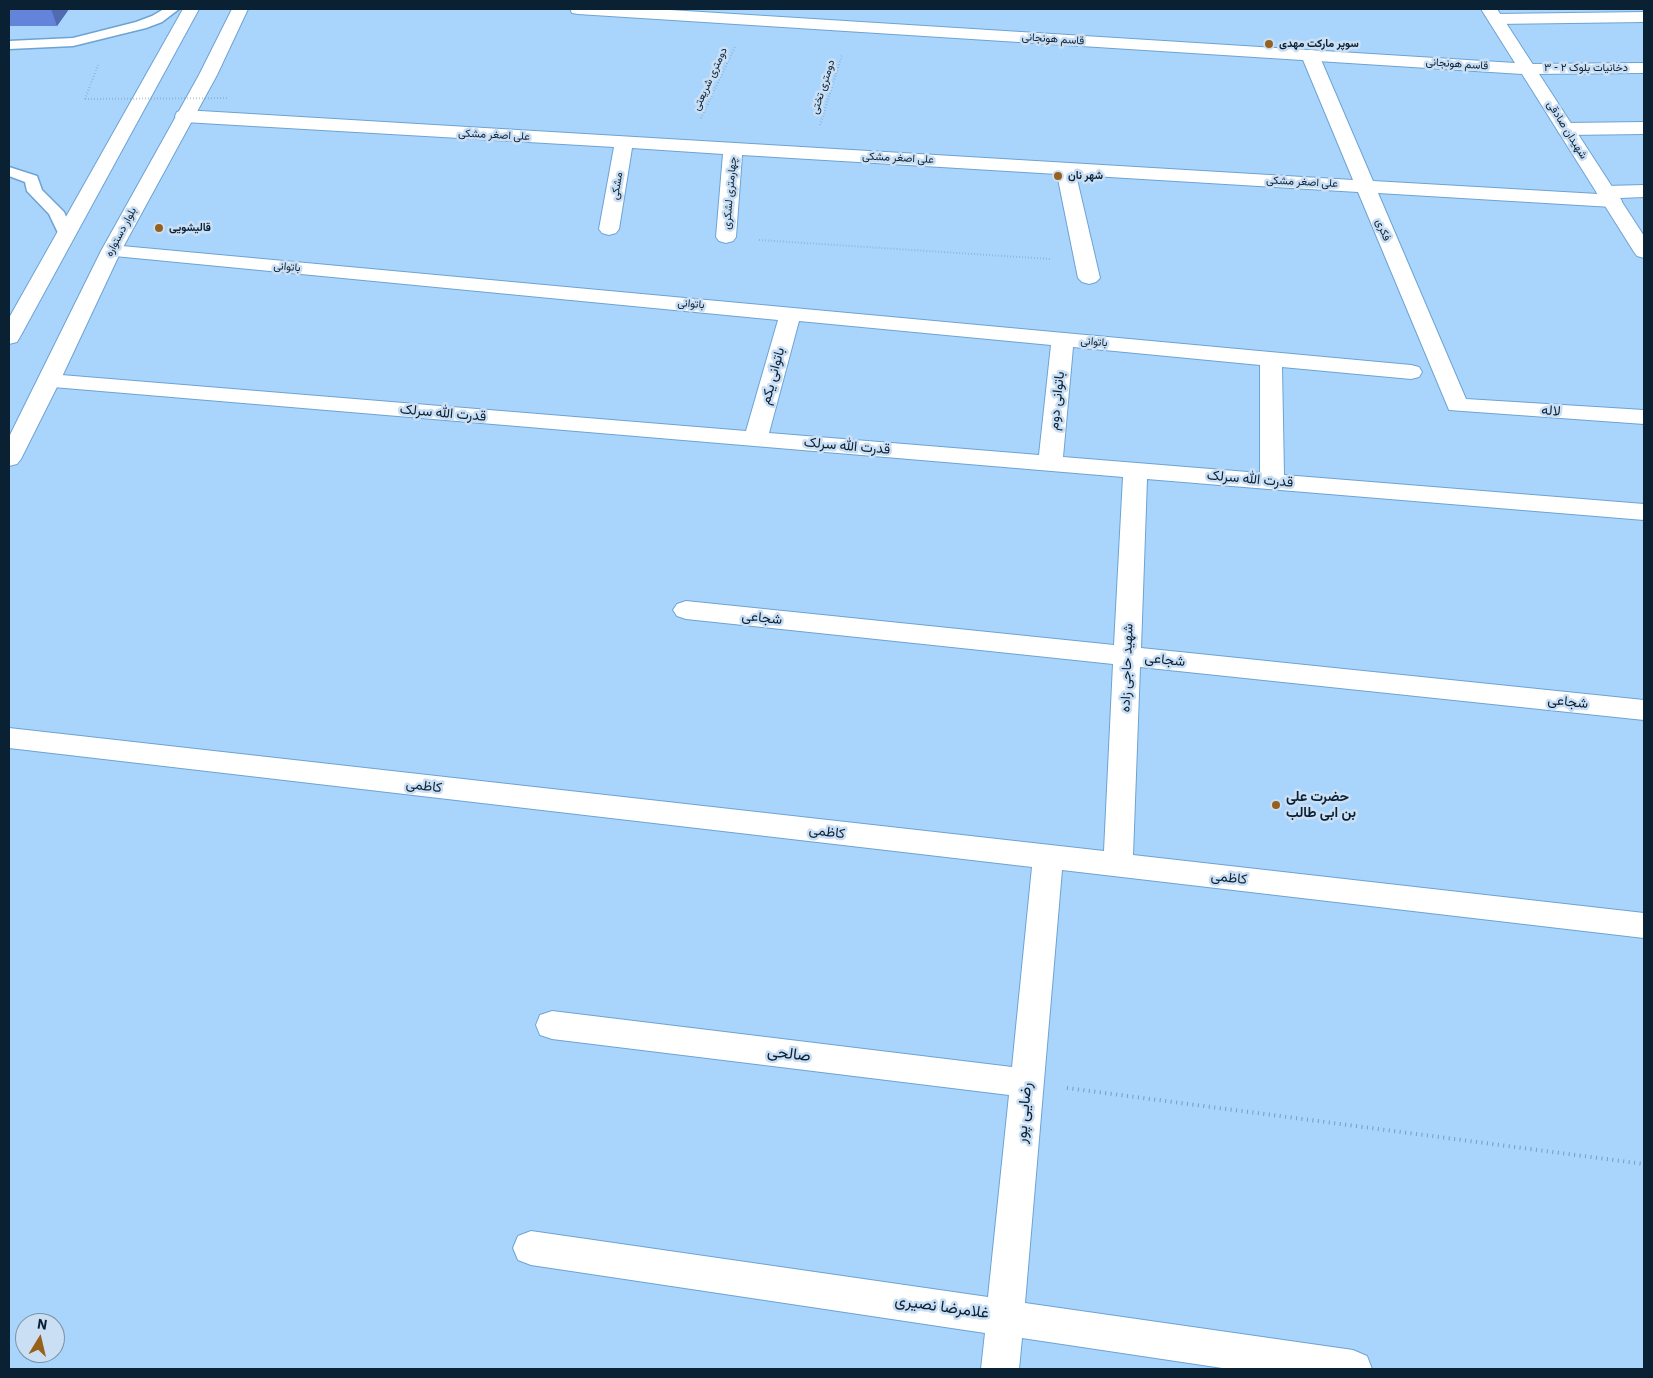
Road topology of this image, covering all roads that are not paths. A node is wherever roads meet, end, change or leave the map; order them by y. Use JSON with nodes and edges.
{"nodes":[{"id":1,"x":173,"y":9,"type":"edge"},
{"id":2,"x":191,"y":9,"type":"edge"},
{"id":3,"x":240,"y":9,"type":"edge"},
{"id":4,"x":578,"y":9,"type":"edge"},
{"id":5,"x":1492,"y":14,"type":"edge"},
{"id":6,"x":813,"y":16,"type":"edge"},
{"id":7,"x":1644,"y":17,"type":"edge"},
{"id":8,"x":9,"y":45,"type":"edge"},
{"id":9,"x":1310,"y":55,"type":"junction"},
{"id":10,"x":1528,"y":68,"type":"junction"},
{"id":11,"x":1644,"y":68,"type":"edge"},
{"id":12,"x":184,"y":116,"type":"junction"},
{"id":13,"x":1644,"y":128,"type":"edge"},
{"id":14,"x":1566,"y":129,"type":"junction"},
{"id":15,"x":624,"y":142,"type":"junction"},
{"id":16,"x":733,"y":149,"type":"junction"},
{"id":17,"x":1065,"y":168,"type":"junction"},
{"id":18,"x":12,"y":174,"type":"edge"},
{"id":19,"x":1364,"y":186,"type":"junction"},
{"id":20,"x":1644,"y":191,"type":"edge"},
{"id":21,"x":1609,"y":196,"type":"junction"},
{"id":22,"x":609,"y":229,"type":"dead end"},
{"id":23,"x":66,"y":234,"type":"junction"},
{"id":24,"x":726,"y":238,"type":"road end"},
{"id":25,"x":110,"y":250,"type":"junction"},
{"id":26,"x":1644,"y":252,"type":"edge"},
{"id":27,"x":1088,"y":270,"type":"road end"},
{"id":28,"x":790,"y":314,"type":"junction"},
{"id":29,"x":9,"y":337,"type":"edge"},
{"id":30,"x":1063,"y":339,"type":"junction"},
{"id":31,"x":1271,"y":359,"type":"junction"},
{"id":32,"x":1411,"y":372,"type":"dead end"},
{"id":33,"x":49,"y":380,"type":"junction"},
{"id":34,"x":1457,"y":405,"type":"joint"},
{"id":35,"x":1644,"y":417,"type":"edge"},
{"id":36,"x":756,"y":439,"type":"junction"},
{"id":37,"x":9,"y":459,"type":"edge"},
{"id":38,"x":1050,"y":463,"type":"junction"},
{"id":39,"x":1136,"y":470,"type":"junction"},
{"id":40,"x":1272,"y":481,"type":"junction"},
{"id":41,"x":1644,"y":512,"type":"edge"},
{"id":42,"x":686,"y":610,"type":"dead end"},
{"id":43,"x":1127,"y":656,"type":"junction"},
{"id":44,"x":1644,"y":710,"type":"edge"},
{"id":45,"x":9,"y":738,"type":"edge"},
{"id":46,"x":1048,"y":857,"type":"junction"},
{"id":47,"x":1118,"y":865,"type":"junction"},
{"id":48,"x":1644,"y":925,"type":"edge"},
{"id":49,"x":552,"y":1025,"type":"dead end"},
{"id":50,"x":1026,"y":1083,"type":"junction"},
{"id":51,"x":531,"y":1248,"type":"dead end"},
{"id":52,"x":1005,"y":1316,"type":"junction"},
{"id":53,"x":1000,"y":1369,"type":"edge"},
{"id":54,"x":1353,"y":1369,"type":"edge"}],
"edges":[{"from":1,"to":8,"type":"lane"},
{"from":2,"to":23,"type":"street"},
{"from":3,"to":12,"type":"street","name":"بلوار دستواره"},
{"from":4,"to":6,"type":"street","name":"قاسم هونجانی"},
{"from":5,"to":7,"type":"street"},
{"from":5,"to":10,"type":"street","name":"شهیدان صادقی"},
{"from":6,"to":9,"type":"street","name":"قاسم هونجانی"},
{"from":9,"to":10,"type":"street","name":"قاسم هونجانی"},
{"from":9,"to":19,"type":"street","name":"فکری"},
{"from":10,"to":11,"type":"street","name":"دخانیات بلوک ۲ - ۳"},
{"from":10,"to":14,"type":"street","name":"شهیدان صادقی"},
{"from":12,"to":15,"type":"street","name":"علی اصغر مشکی"},
{"from":12,"to":25,"type":"street","name":"بلوار دستواره"},
{"from":13,"to":14,"type":"street"},
{"from":14,"to":21,"type":"street","name":"شهیدان صادقی"},
{"from":15,"to":16,"type":"street","name":"علی اصغر مشکی"},
{"from":15,"to":22,"type":"street","name":"مشکی"},
{"from":16,"to":17,"type":"street","name":"علی اصغر مشکی"},
{"from":16,"to":24,"type":"street","name":"چهارمتری لشکری"},
{"from":17,"to":19,"type":"street","name":"علی اصغر مشکی"},
{"from":17,"to":27,"type":"street"},
{"from":18,"to":23,"type":"lane"},
{"from":19,"to":21,"type":"street","name":"علی اصغر مشکی"},
{"from":19,"to":34,"type":"street","name":"فکری"},
{"from":20,"to":21,"type":"street","name":"علی اصغر مشکی"},
{"from":21,"to":26,"type":"street","name":"شهیدان صادقی"},
{"from":23,"to":29,"type":"street"},
{"from":25,"to":28,"type":"street","name":"باتوانی"},
{"from":25,"to":33,"type":"street","name":"بلوار دستواره"},
{"from":28,"to":30,"type":"street","name":"باتوانی"},
{"from":28,"to":36,"type":"street","name":"باتوانی یکم"},
{"from":30,"to":31,"type":"street","name":"باتوانی"},
{"from":30,"to":38,"type":"street","name":"باتوانی دوم"},
{"from":31,"to":32,"type":"street","name":"باتوانی"},
{"from":31,"to":40,"type":"street"},
{"from":33,"to":36,"type":"street","name":"قدرت الله سرلک"},
{"from":33,"to":37,"type":"street","name":"بلوار دستواره"},
{"from":34,"to":35,"type":"street","name":"لاله"},
{"from":36,"to":38,"type":"street","name":"قدرت الله سرلک"},
{"from":38,"to":39,"type":"street","name":"قدرت الله سرلک"},
{"from":39,"to":40,"type":"street","name":"قدرت الله سرلک"},
{"from":39,"to":43,"type":"street","name":"شهید حاجی زاده"},
{"from":40,"to":41,"type":"street","name":"قدرت الله سرلک"},
{"from":42,"to":43,"type":"street","name":"شجاعی"},
{"from":43,"to":44,"type":"street","name":"شجاعی"},
{"from":43,"to":47,"type":"street","name":"شهید حاجی زاده"},
{"from":45,"to":46,"type":"street","name":"کاظمی"},
{"from":46,"to":47,"type":"street","name":"کاظمی"},
{"from":46,"to":50,"type":"street","name":"رضایی پور"},
{"from":47,"to":48,"type":"street","name":"کاظمی"},
{"from":49,"to":50,"type":"street","name":"صالحی"},
{"from":50,"to":52,"type":"street","name":"رضایی پور"},
{"from":51,"to":52,"type":"street","name":"غلامرضا نصیری"},
{"from":52,"to":53,"type":"street","name":"رضایی پور"},
{"from":52,"to":54,"type":"street","name":"غلامرضا نصیری"}]}
